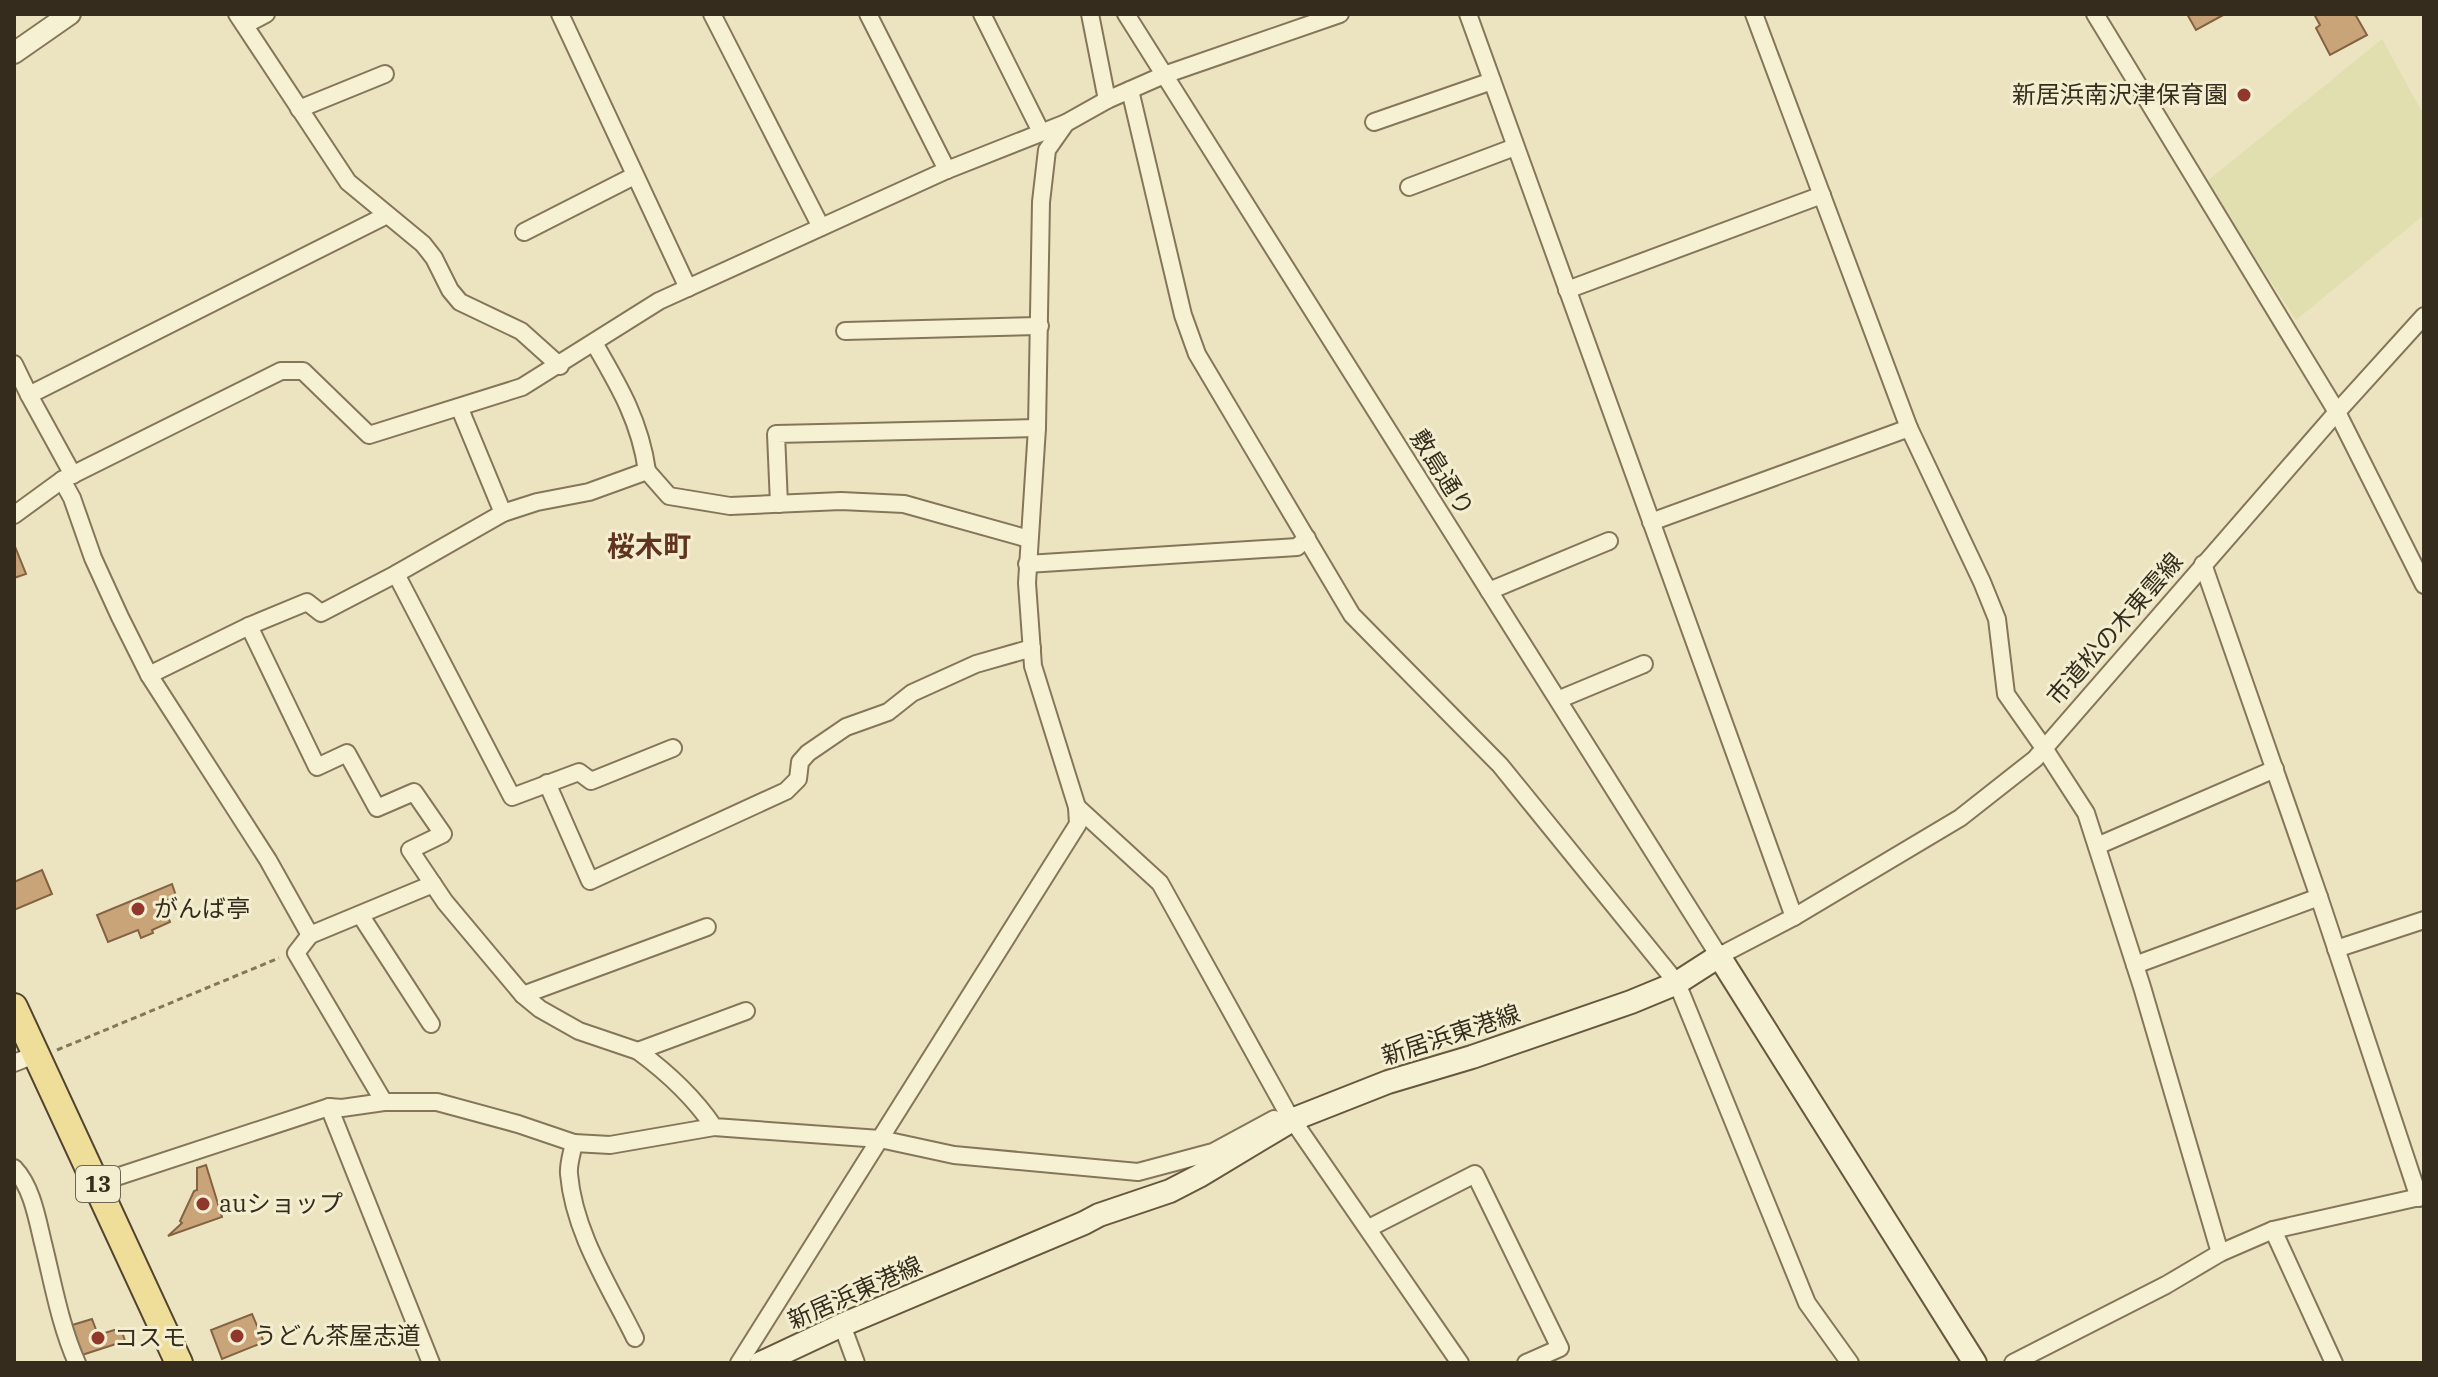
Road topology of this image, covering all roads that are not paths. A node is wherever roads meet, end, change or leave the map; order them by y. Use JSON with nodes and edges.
{"nodes":[{"id":1,"x":70,"y":14,"type":"edge"},
{"id":2,"x":266,"y":14,"type":"edge"},
{"id":3,"x":560,"y":14,"type":"edge"},
{"id":4,"x":712,"y":14,"type":"edge"},
{"id":5,"x":868,"y":14,"type":"edge"},
{"id":6,"x":982,"y":14,"type":"edge"},
{"id":7,"x":1090,"y":14,"type":"edge"},
{"id":8,"x":1126,"y":14,"type":"edge"},
{"id":9,"x":1340,"y":14,"type":"edge"},
{"id":10,"x":1468,"y":14,"type":"edge"},
{"id":11,"x":1754,"y":14,"type":"edge"},
{"id":12,"x":2095,"y":14,"type":"edge"},
{"id":13,"x":241,"y":20,"type":"edge"},
{"id":14,"x":14,"y":53,"type":"edge"},
{"id":15,"x":385,"y":74,"type":"dead end"},
{"id":16,"x":1164,"y":75,"type":"junction"},
{"id":17,"x":1492,"y":81,"type":"junction"},
{"id":18,"x":1130,"y":90,"type":"junction"},
{"id":19,"x":1107,"y":100,"type":"junction"},
{"id":20,"x":299,"y":109,"type":"junction"},
{"id":21,"x":1374,"y":122,"type":"dead end"},
{"id":22,"x":1066,"y":123,"type":"junction"},
{"id":23,"x":1041,"y":132,"type":"junction"},
{"id":24,"x":1515,"y":147,"type":"junction"},
{"id":25,"x":947,"y":170,"type":"junction"},
{"id":26,"x":634,"y":176,"type":"junction"},
{"id":27,"x":1409,"y":187,"type":"dead end"},
{"id":28,"x":1822,"y":195,"type":"junction"},
{"id":29,"x":387,"y":215,"type":"junction"},
{"id":30,"x":821,"y":227,"type":"junction"},
{"id":31,"x":524,"y":232,"type":"dead end"},
{"id":32,"x":688,"y":288,"type":"junction"},
{"id":33,"x":1567,"y":290,"type":"junction"},
{"id":34,"x":2424,"y":316,"type":"edge"},
{"id":35,"x":1040,"y":326,"type":"junction"},
{"id":36,"x":845,"y":331,"type":"dead end"},
{"id":37,"x":594,"y":343,"type":"junction"},
{"id":38,"x":14,"y":364,"type":"edge"},
{"id":39,"x":560,"y":366,"type":"junction"},
{"id":40,"x":29,"y":395,"type":"junction"},
{"id":41,"x":460,"y":409,"type":"junction"},
{"id":42,"x":2337,"y":412,"type":"junction"},
{"id":43,"x":1037,"y":428,"type":"junction"},
{"id":44,"x":1909,"y":428,"type":"junction"},
{"id":45,"x":647,"y":471,"type":"junction"},
{"id":46,"x":67,"y":477,"type":"junction"},
{"id":47,"x":779,"y":504,"type":"junction"},
{"id":48,"x":503,"y":513,"type":"junction"},
{"id":49,"x":14,"y":515,"type":"edge"},
{"id":50,"x":1651,"y":522,"type":"junction"},
{"id":51,"x":1307,"y":538,"type":"junction"},
{"id":52,"x":1029,"y":539,"type":"junction"},
{"id":53,"x":1609,"y":541,"type":"dead end"},
{"id":54,"x":1027,"y":564,"type":"junction"},
{"id":55,"x":2203,"y":564,"type":"junction"},
{"id":56,"x":396,"y":574,"type":"junction"},
{"id":57,"x":2424,"y":585,"type":"edge"},
{"id":58,"x":1489,"y":591,"type":"junction"},
{"id":59,"x":249,"y":626,"type":"junction"},
{"id":60,"x":1032,"y":648,"type":"junction"},
{"id":61,"x":1644,"y":664,"type":"dead end"},
{"id":62,"x":149,"y":675,"type":"junction"},
{"id":63,"x":1560,"y":699,"type":"junction"},
{"id":64,"x":673,"y":748,"type":"dead end"},
{"id":65,"x":2044,"y":748,"type":"junction"},
{"id":66,"x":2275,"y":769,"type":"junction"},
{"id":67,"x":547,"y":783,"type":"junction"},
{"id":68,"x":1077,"y":807,"type":"junction"},
{"id":69,"x":2097,"y":846,"type":"junction"},
{"id":70,"x":433,"y":884,"type":"junction"},
{"id":71,"x":2319,"y":897,"type":"junction"},
{"id":72,"x":361,"y":916,"type":"junction"},
{"id":73,"x":1794,"y":917,"type":"junction"},
{"id":74,"x":2424,"y":920,"type":"edge"},
{"id":75,"x":707,"y":927,"type":"dead end"},
{"id":76,"x":310,"y":935,"type":"junction"},
{"id":77,"x":2336,"y":949,"type":"junction"},
{"id":78,"x":1719,"y":956,"type":"junction"},
{"id":79,"x":2135,"y":965,"type":"junction"},
{"id":80,"x":1677,"y":983,"type":"junction"},
{"id":81,"x":523,"y":995,"type":"junction"},
{"id":82,"x":14,"y":1007,"type":"edge"},
{"id":83,"x":746,"y":1011,"type":"dead end"},
{"id":84,"x":431,"y":1024,"type":"dead end"},
{"id":85,"x":638,"y":1051,"type":"junction"},
{"id":86,"x":30,"y":1058,"type":"edge"},
{"id":87,"x":384,"y":1102,"type":"junction"},
{"id":88,"x":329,"y":1107,"type":"junction"},
{"id":89,"x":1290,"y":1115,"type":"junction"},
{"id":90,"x":714,"y":1127,"type":"junction"},
{"id":91,"x":880,"y":1139,"type":"junction"},
{"id":92,"x":574,"y":1143,"type":"junction"},
{"id":93,"x":14,"y":1168,"type":"edge"},
{"id":94,"x":98,"y":1183,"type":"junction"},
{"id":95,"x":2422,"y":1197,"type":"edge"},
{"id":96,"x":1369,"y":1228,"type":"junction"},
{"id":97,"x":2273,"y":1230,"type":"junction"},
{"id":98,"x":2220,"y":1253,"type":"junction"},
{"id":99,"x":842,"y":1325,"type":"junction"},
{"id":100,"x":635,"y":1338,"type":"dead end"},
{"id":101,"x":77,"y":1363,"type":"edge"},
{"id":102,"x":179,"y":1363,"type":"edge"},
{"id":103,"x":431,"y":1363,"type":"edge"},
{"id":104,"x":739,"y":1363,"type":"edge"},
{"id":105,"x":761,"y":1363,"type":"edge"},
{"id":106,"x":856,"y":1363,"type":"edge"},
{"id":107,"x":1460,"y":1363,"type":"edge"},
{"id":108,"x":1526,"y":1363,"type":"edge"},
{"id":109,"x":1850,"y":1363,"type":"edge"},
{"id":110,"x":1975,"y":1363,"type":"edge"},
{"id":111,"x":2013,"y":1363,"type":"edge"},
{"id":112,"x":2334,"y":1363,"type":"edge"}],
"edges":[{"from":1,"to":14,"type":"street"},
{"from":2,"to":13,"type":"street"},
{"from":3,"to":26,"type":"street"},
{"from":4,"to":30,"type":"street"},
{"from":5,"to":25,"type":"street"},
{"from":6,"to":23,"type":"street"},
{"from":7,"to":19,"type":"street"},
{"from":8,"to":16,"type":"street","name":"敷島通り"},
{"from":9,"to":16,"type":"street"},
{"from":10,"to":17,"type":"street"},
{"from":11,"to":28,"type":"street"},
{"from":12,"to":42,"type":"street"},
{"from":13,"to":20,"type":"street"},
{"from":15,"to":20,"type":"street"},
{"from":16,"to":18,"type":"street"},
{"from":16,"to":58,"type":"street","name":"敷島通り"},
{"from":17,"to":21,"type":"street"},
{"from":17,"to":24,"type":"street"},
{"from":18,"to":19,"type":"street"},
{"from":18,"to":51,"type":"street"},
{"from":19,"to":22,"type":"street"},
{"from":20,"to":29,"type":"street"},
{"from":22,"to":23,"type":"street"},
{"from":22,"to":35,"type":"street"},
{"from":23,"to":25,"type":"street"},
{"from":24,"to":27,"type":"street"},
{"from":24,"to":33,"type":"street"},
{"from":25,"to":30,"type":"street"},
{"from":26,"to":31,"type":"street"},
{"from":26,"to":32,"type":"street"},
{"from":28,"to":33,"type":"street"},
{"from":28,"to":44,"type":"street"},
{"from":29,"to":39,"type":"street"},
{"from":29,"to":40,"type":"street"},
{"from":30,"to":32,"type":"street"},
{"from":32,"to":37,"type":"street"},
{"from":33,"to":50,"type":"street"},
{"from":34,"to":42,"type":"street","name":"市道松の木東雲線"},
{"from":35,"to":36,"type":"street"},
{"from":35,"to":43,"type":"street"},
{"from":37,"to":39,"type":"street"},
{"from":37,"to":45,"type":"street"},
{"from":38,"to":40,"type":"street"},
{"from":39,"to":41,"type":"street"},
{"from":40,"to":46,"type":"street"},
{"from":41,"to":46,"type":"street"},
{"from":41,"to":48,"type":"street"},
{"from":42,"to":55,"type":"street","name":"市道松の木東雲線"},
{"from":42,"to":57,"type":"street"},
{"from":43,"to":47,"type":"street"},
{"from":43,"to":52,"type":"street"},
{"from":44,"to":50,"type":"street"},
{"from":44,"to":65,"type":"street"},
{"from":45,"to":47,"type":"street"},
{"from":45,"to":48,"type":"street"},
{"from":46,"to":49,"type":"street"},
{"from":46,"to":62,"type":"street"},
{"from":47,"to":52,"type":"street"},
{"from":48,"to":56,"type":"street"},
{"from":50,"to":73,"type":"street"},
{"from":51,"to":54,"type":"street"},
{"from":51,"to":80,"type":"street"},
{"from":52,"to":54,"type":"street"},
{"from":53,"to":58,"type":"street"},
{"from":54,"to":60,"type":"street"},
{"from":55,"to":65,"type":"street","name":"市道松の木東雲線"},
{"from":55,"to":66,"type":"street"},
{"from":56,"to":59,"type":"street"},
{"from":56,"to":67,"type":"street"},
{"from":58,"to":63,"type":"street","name":"敷島通り"},
{"from":59,"to":62,"type":"street"},
{"from":59,"to":70,"type":"street"},
{"from":60,"to":67,"type":"street"},
{"from":60,"to":68,"type":"street"},
{"from":61,"to":63,"type":"street"},
{"from":62,"to":76,"type":"street"},
{"from":63,"to":78,"type":"street","name":"敷島通り"},
{"from":64,"to":67,"type":"street"},
{"from":65,"to":69,"type":"street"},
{"from":65,"to":73,"type":"street","name":"市道松の木東雲線"},
{"from":66,"to":69,"type":"street"},
{"from":66,"to":71,"type":"street"},
{"from":68,"to":89,"type":"street"},
{"from":68,"to":91,"type":"street"},
{"from":69,"to":79,"type":"street"},
{"from":70,"to":72,"type":"street"},
{"from":70,"to":81,"type":"street"},
{"from":71,"to":77,"type":"street"},
{"from":71,"to":79,"type":"street"},
{"from":72,"to":76,"type":"street"},
{"from":72,"to":84,"type":"street"},
{"from":73,"to":78,"type":"street","name":"市道松の木東雲線"},
{"from":74,"to":77,"type":"street"},
{"from":75,"to":81,"type":"street"},
{"from":76,"to":87,"type":"street"},
{"from":77,"to":95,"type":"street"},
{"from":78,"to":80,"type":"main road","name":"新居浜東港線"},
{"from":78,"to":110,"type":"main road"},
{"from":79,"to":98,"type":"street"},
{"from":80,"to":89,"type":"main road","name":"新居浜東港線"},
{"from":80,"to":109,"type":"street"},
{"from":81,"to":85,"type":"street"},
{"from":82,"to":86,"type":"main road","number":"13"},
{"from":83,"to":85,"type":"street"},
{"from":85,"to":90,"type":"street"},
{"from":86,"to":94,"type":"main road","number":"13"},
{"from":87,"to":88,"type":"street"},
{"from":87,"to":92,"type":"street"},
{"from":88,"to":94,"type":"street"},
{"from":88,"to":103,"type":"street"},
{"from":89,"to":91,"type":"street"},
{"from":89,"to":96,"type":"street"},
{"from":89,"to":99,"type":"main road","name":"新居浜東港線"},
{"from":90,"to":91,"type":"street"},
{"from":90,"to":92,"type":"street"},
{"from":91,"to":104,"type":"street"},
{"from":92,"to":100,"type":"street"},
{"from":93,"to":101,"type":"street"},
{"from":94,"to":102,"type":"main road","number":"13"},
{"from":95,"to":97,"type":"street"},
{"from":96,"to":107,"type":"street"},
{"from":96,"to":108,"type":"street"},
{"from":97,"to":98,"type":"street"},
{"from":97,"to":112,"type":"street"},
{"from":98,"to":111,"type":"street"},
{"from":99,"to":105,"type":"main road","name":"新居浜東港線"},
{"from":99,"to":106,"type":"street"}]}
